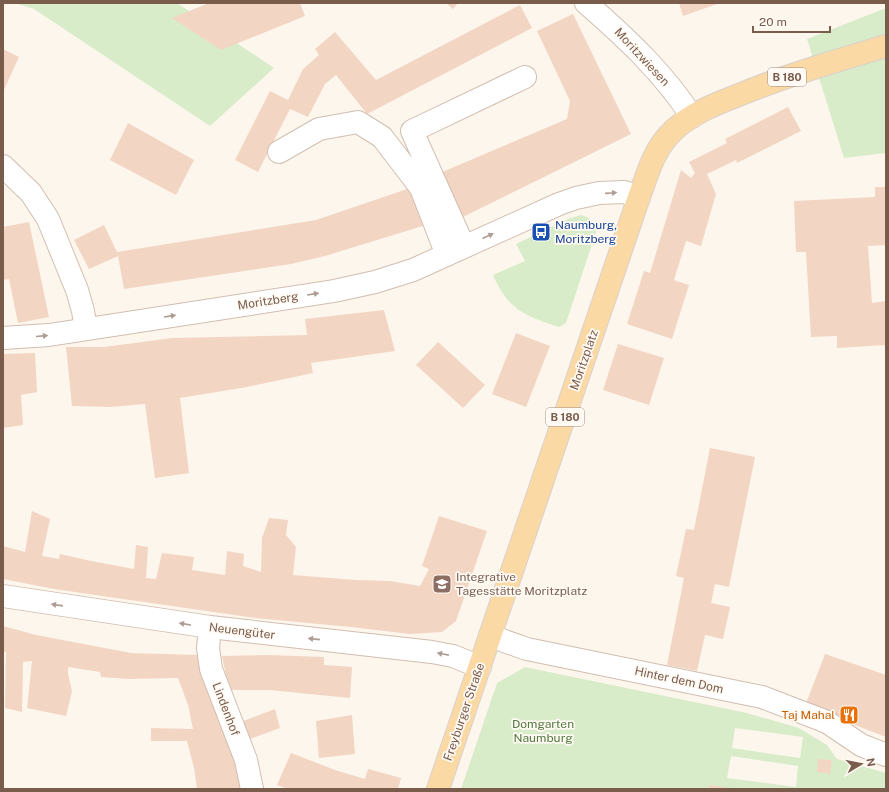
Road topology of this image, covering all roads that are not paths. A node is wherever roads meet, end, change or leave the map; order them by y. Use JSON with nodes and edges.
{"nodes":[{"id":1,"x":586,"y":3,"type":"edge"},
{"id":2,"x":886,"y":46,"type":"edge"},
{"id":3,"x":525,"y":77,"type":"dead end"},
{"id":4,"x":692,"y":117,"type":"junction"},
{"id":5,"x":279,"y":152,"type":"dead end"},
{"id":6,"x":3,"y":166,"type":"edge"},
{"id":7,"x":639,"y":197,"type":"junction"},
{"id":8,"x":455,"y":251,"type":"junction"},
{"id":9,"x":86,"y":329,"type":"junction"},
{"id":10,"x":3,"y":338,"type":"edge"},
{"id":11,"x":3,"y":596,"type":"edge"},
{"id":12,"x":210,"y":627,"type":"junction"},
{"id":13,"x":490,"y":636,"type":"junction"},
{"id":14,"x":480,"y":667,"type":"junction"},
{"id":15,"x":886,"y":755,"type":"edge"},
{"id":16,"x":252,"y":789,"type":"edge"},
{"id":17,"x":438,"y":789,"type":"edge"}],
"edges":[{"from":1,"to":4,"type":"street","name":"Moritzwiesen"},
{"from":2,"to":4,"type":"main road","number":"B 180"},
{"from":3,"to":8,"type":"street"},
{"from":4,"to":7,"type":"main road","number":"B 180"},
{"from":5,"to":8,"type":"street"},
{"from":6,"to":9,"type":"street"},
{"from":8,"to":7,"type":"street","name":"Moritzberg","one_way":true},
{"from":7,"to":13,"type":"main road","name":"Moritzplatz","number":"B 180"},
{"from":9,"to":8,"type":"street","name":"Moritzberg","one_way":true},
{"from":10,"to":9,"type":"street","name":"Moritzberg","one_way":true},
{"from":12,"to":11,"type":"street","name":"Neuengüter","one_way":true},
{"from":14,"to":12,"type":"street","name":"Neuengüter","one_way":true},
{"from":12,"to":16,"type":"street","name":"Lindenhof"},
{"from":13,"to":14,"type":"main road","name":"Freyburger Straße","number":"B 180"},
{"from":13,"to":15,"type":"street","name":"Hinter dem Dom"},
{"from":14,"to":17,"type":"main road","name":"Freyburger Straße","number":"B 180"}]}
